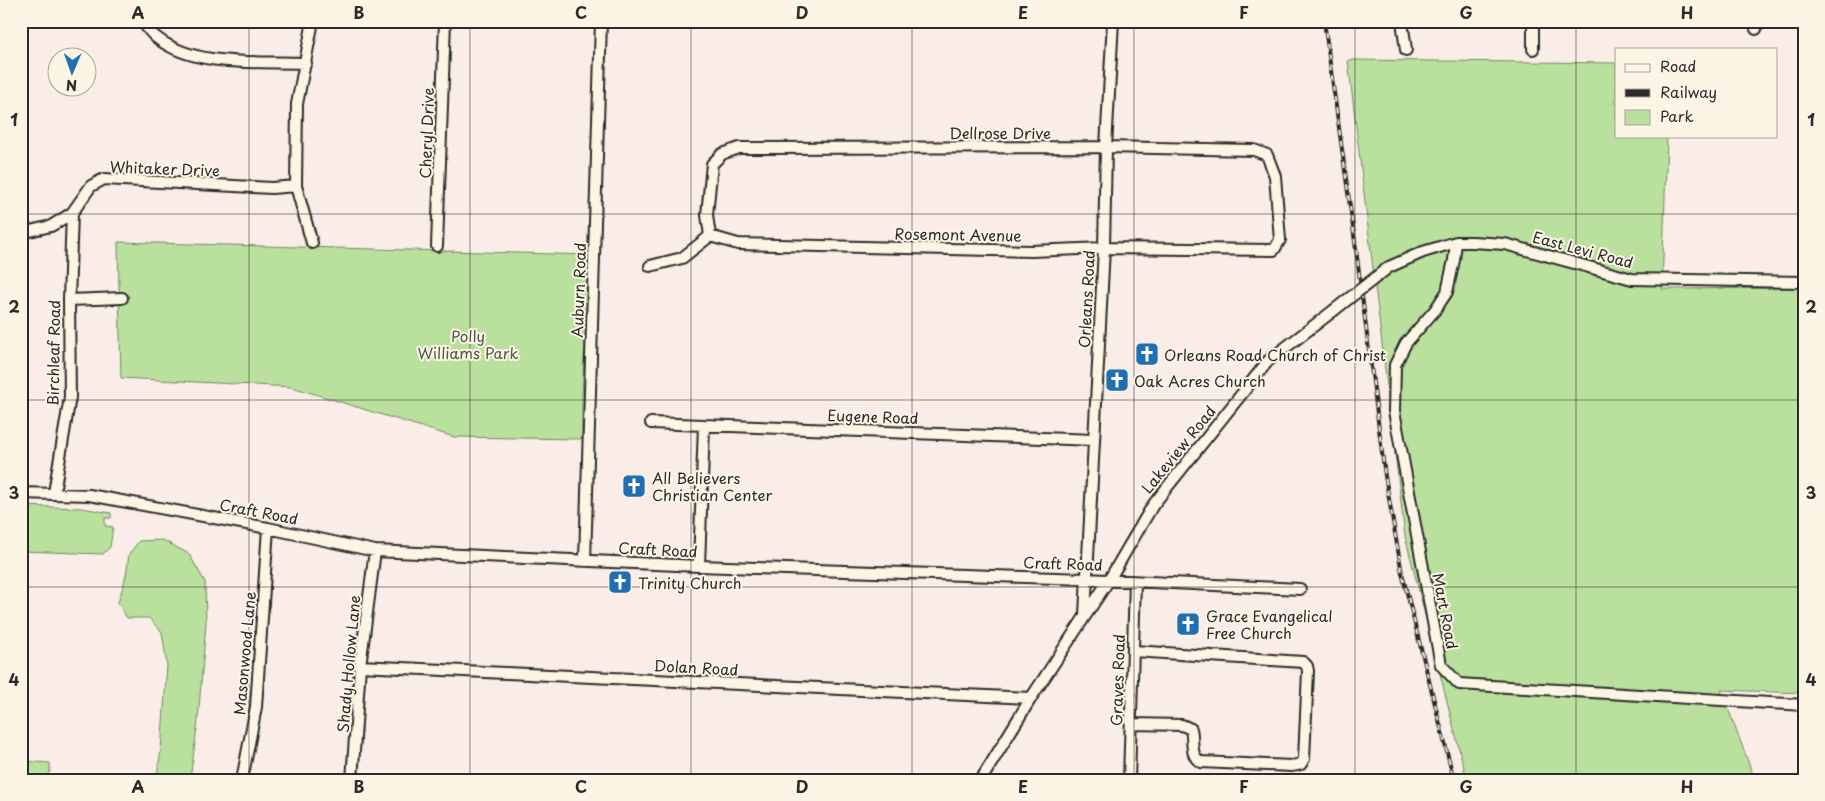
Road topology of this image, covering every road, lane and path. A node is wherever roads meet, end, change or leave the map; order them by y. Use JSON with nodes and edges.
{"nodes":[{"id":1,"x":142,"y":21,"type":"edge"},
{"id":2,"x":313,"y":21,"type":"edge"},
{"id":3,"x":445,"y":21,"type":"edge"},
{"id":4,"x":602,"y":21,"type":"edge"},
{"id":5,"x":1113,"y":21,"type":"edge"},
{"id":6,"x":1402,"y":21,"type":"edge"},
{"id":7,"x":1533,"y":21,"type":"edge"},
{"id":8,"x":1534,"y":49,"type":"dead end"},
{"id":9,"x":1406,"y":50,"type":"dead end"},
{"id":10,"x":306,"y":63,"type":"junction"},
{"id":11,"x":1106,"y":147,"type":"junction"},
{"id":12,"x":296,"y":186,"type":"junction"},
{"id":13,"x":72,"y":213,"type":"junction"},
{"id":14,"x":21,"y":231,"type":"edge"},
{"id":15,"x":710,"y":236,"type":"junction"},
{"id":16,"x":1456,"y":242,"type":"junction"},
{"id":17,"x":312,"y":243,"type":"dead end"},
{"id":18,"x":437,"y":246,"type":"dead end"},
{"id":19,"x":1104,"y":248,"type":"junction"},
{"id":20,"x":1274,"y":250,"type":"joint"},
{"id":21,"x":650,"y":266,"type":"dead end"},
{"id":22,"x":1389,"y":267,"type":"joint"},
{"id":23,"x":1804,"y":282,"type":"edge"},
{"id":24,"x":122,"y":298,"type":"dead end"},
{"id":25,"x":69,"y":300,"type":"junction"},
{"id":26,"x":651,"y":423,"type":"dead end"},
{"id":27,"x":704,"y":424,"type":"junction"},
{"id":28,"x":1094,"y":440,"type":"junction"},
{"id":29,"x":21,"y":493,"type":"edge"},
{"id":30,"x":54,"y":493,"type":"junction"},
{"id":31,"x":268,"y":528,"type":"junction"},
{"id":32,"x":374,"y":551,"type":"junction"},
{"id":33,"x":585,"y":561,"type":"junction"},
{"id":34,"x":699,"y":566,"type":"junction"},
{"id":35,"x":1086,"y":579,"type":"junction"},
{"id":36,"x":1109,"y":580,"type":"junction"},
{"id":37,"x":1135,"y":582,"type":"junction"},
{"id":38,"x":1300,"y":588,"type":"dead end"},
{"id":39,"x":1085,"y":616,"type":"junction"},
{"id":40,"x":1134,"y":652,"type":"junction"},
{"id":41,"x":360,"y":666,"type":"junction"},
{"id":42,"x":1030,"y":698,"type":"junction"},
{"id":43,"x":1804,"y":706,"type":"edge"},
{"id":44,"x":1131,"y":724,"type":"junction"},
{"id":45,"x":242,"y":780,"type":"edge"},
{"id":46,"x":352,"y":780,"type":"edge"},
{"id":47,"x":980,"y":780,"type":"edge"},
{"id":48,"x":1128,"y":780,"type":"edge"}],
"edges":[{"from":1,"to":10,"type":"street"},
{"from":2,"to":10,"type":"street"},
{"from":3,"to":18,"type":"street","name":"Cheryl Drive"},
{"from":4,"to":33,"type":"street","name":"Auburn Road"},
{"from":5,"to":11,"type":"street","name":"Orleans Road"},
{"from":6,"to":9,"type":"street"},
{"from":7,"to":8,"type":"street"},
{"from":10,"to":12,"type":"street"},
{"from":11,"to":15,"type":"street","name":"Dellrose Drive"},
{"from":11,"to":19,"type":"street","name":"Orleans Road"},
{"from":11,"to":20,"type":"street","name":"Dellrose Drive"},
{"from":12,"to":13,"type":"street","name":"Whitaker Drive"},
{"from":12,"to":17,"type":"street"},
{"from":13,"to":14,"type":"street","name":"Whitaker Drive"},
{"from":13,"to":25,"type":"street","name":"Birchleaf Road"},
{"from":15,"to":19,"type":"street","name":"Rosemont Avenue"},
{"from":15,"to":21,"type":"street"},
{"from":16,"to":22,"type":"street","name":"East Levi Road"},
{"from":16,"to":23,"type":"street","name":"East Levi Road"},
{"from":16,"to":43,"type":"street","name":"Mart Road"},
{"from":19,"to":20,"type":"street","name":"Rosemont Avenue"},
{"from":19,"to":28,"type":"street","name":"Orleans Road"},
{"from":22,"to":36,"type":"street","name":"Lakeview Road","bridge":true},
{"from":24,"to":25,"type":"street"},
{"from":25,"to":30,"type":"street","name":"Birchleaf Road"},
{"from":26,"to":27,"type":"street","name":"Eugene Road"},
{"from":27,"to":28,"type":"street","name":"Eugene Road"},
{"from":27,"to":34,"type":"street"},
{"from":28,"to":35,"type":"street","name":"Orleans Road"},
{"from":29,"to":30,"type":"street","name":"Craft Road"},
{"from":30,"to":31,"type":"street","name":"Craft Road"},
{"from":31,"to":32,"type":"street","name":"Craft Road"},
{"from":31,"to":45,"type":"street","name":"Masonwood Lane"},
{"from":32,"to":33,"type":"street","name":"Craft Road"},
{"from":32,"to":41,"type":"street","name":"Shady Hollow Lane"},
{"from":33,"to":34,"type":"street","name":"Craft Road"},
{"from":34,"to":35,"type":"street","name":"Craft Road"},
{"from":35,"to":36,"type":"street","name":"Craft Road"},
{"from":35,"to":39,"type":"street"},
{"from":36,"to":37,"type":"street","name":"Craft Road"},
{"from":36,"to":39,"type":"street","name":"Lakeview Road"},
{"from":37,"to":38,"type":"street","name":"Craft Road"},
{"from":37,"to":40,"type":"street","name":"Graves Road"},
{"from":39,"to":42,"type":"street","name":"Lakeview Road"},
{"from":40,"to":44,"type":"street","name":"Graves Road"},
{"from":40,"to":44,"type":"street"},
{"from":41,"to":42,"type":"street","name":"Dolan Road"},
{"from":41,"to":46,"type":"street","name":"Shady Hollow Lane"},
{"from":42,"to":47,"type":"street","name":"Lakeview Road"},
{"from":44,"to":48,"type":"street","name":"Graves Road"}]}
